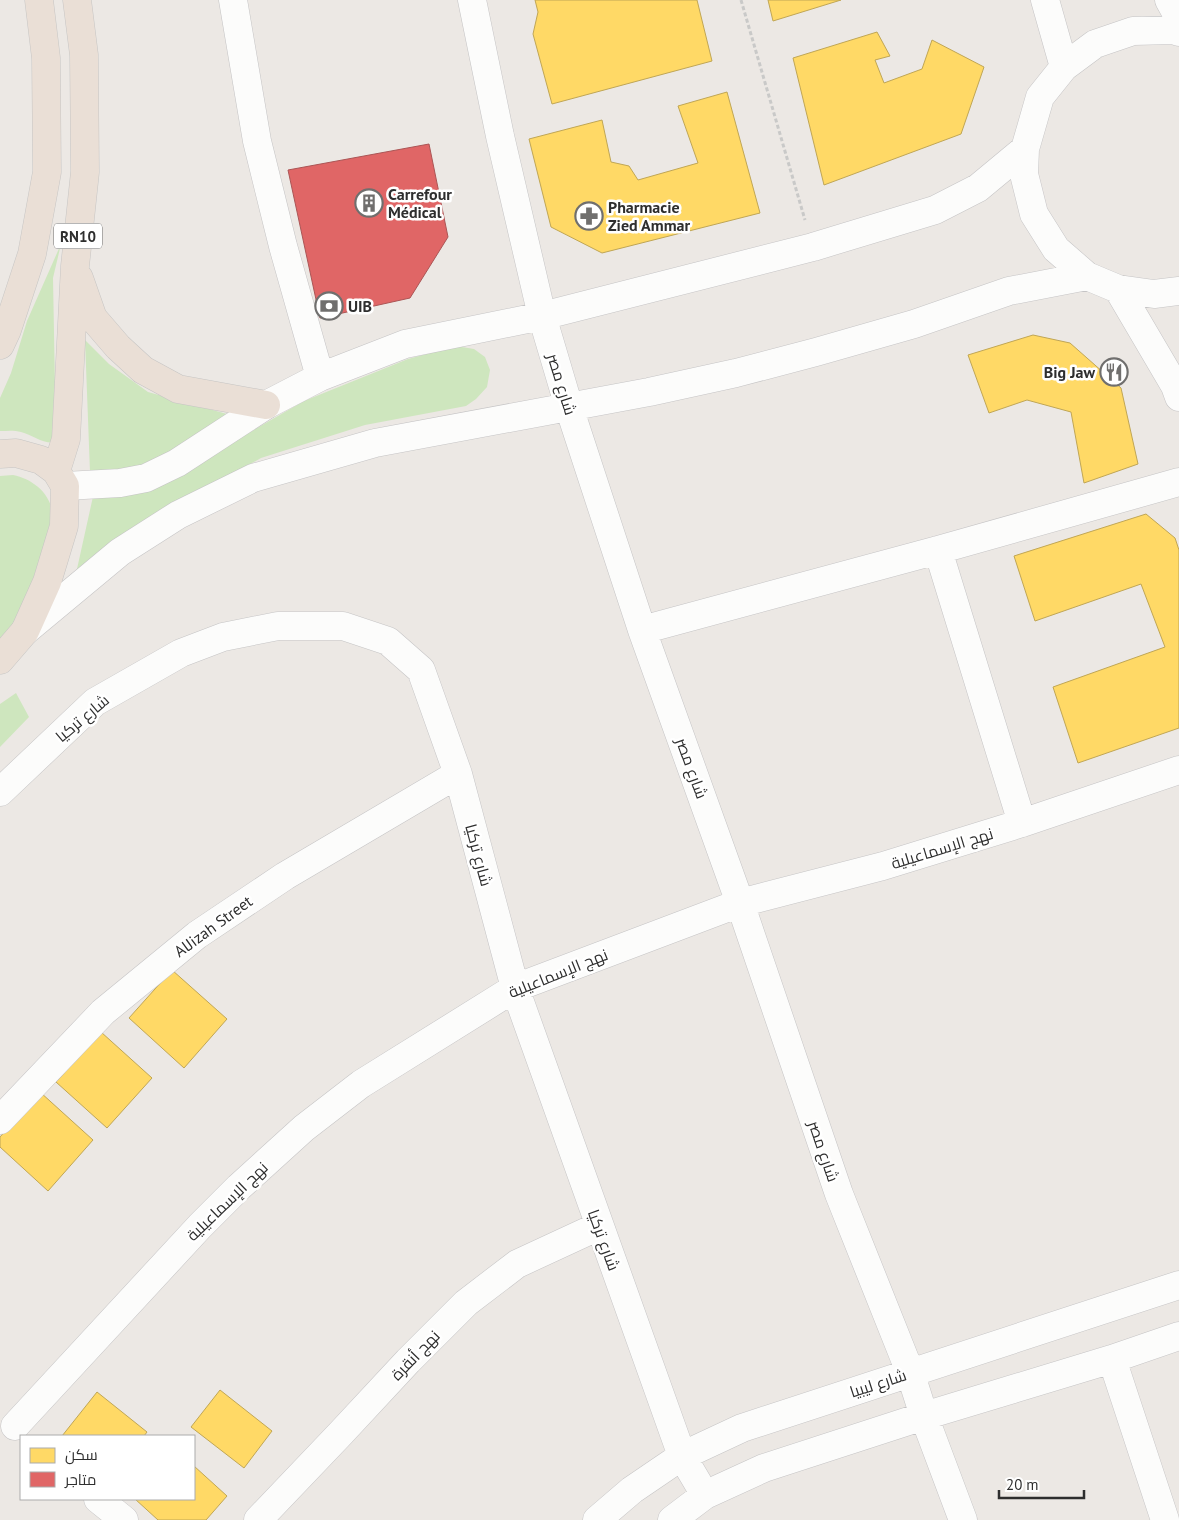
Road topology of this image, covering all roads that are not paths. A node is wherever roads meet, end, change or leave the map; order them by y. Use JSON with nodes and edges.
{"nodes":[{"id":1,"x":39,"y":0,"type":"edge"},
{"id":2,"x":77,"y":0,"type":"edge"},
{"id":3,"x":233,"y":0,"type":"edge"},
{"id":4,"x":472,"y":0,"type":"edge"},
{"id":5,"x":1045,"y":0,"type":"edge"},
{"id":6,"x":1169,"y":0,"type":"edge"},
{"id":7,"x":1179,"y":18,"type":"edge"},
{"id":8,"x":1179,"y":32,"type":"edge"},
{"id":9,"x":1064,"y":67,"type":"junction"},
{"id":10,"x":1025,"y":149,"type":"junction"},
{"id":11,"x":75,"y":266,"type":"junction"},
{"id":12,"x":1087,"y":276,"type":"junction"},
{"id":13,"x":1118,"y":289,"type":"junction"},
{"id":14,"x":1179,"y":291,"type":"edge"},
{"id":15,"x":542,"y":316,"type":"junction"},
{"id":16,"x":0,"y":345,"type":"edge"},
{"id":17,"x":320,"y":377,"type":"junction"},
{"id":18,"x":1179,"y":397,"type":"edge"},
{"id":19,"x":266,"y":405,"type":"junction"},
{"id":20,"x":569,"y":407,"type":"junction"},
{"id":21,"x":0,"y":454,"type":"edge"},
{"id":22,"x":61,"y":479,"type":"junction"},
{"id":23,"x":1179,"y":482,"type":"edge"},
{"id":24,"x":938,"y":550,"type":"junction"},
{"id":25,"x":642,"y":630,"type":"junction"},
{"id":26,"x":25,"y":631,"type":"junction"},
{"id":27,"x":0,"y":660,"type":"edge"},
{"id":28,"x":1179,"y":770,"type":"edge"},
{"id":29,"x":458,"y":774,"type":"junction"},
{"id":30,"x":0,"y":792,"type":"edge"},
{"id":31,"x":1022,"y":823,"type":"junction"},
{"id":32,"x":740,"y":903,"type":"junction"},
{"id":33,"x":515,"y":988,"type":"junction"},
{"id":34,"x":0,"y":1120,"type":"edge"},
{"id":35,"x":599,"y":1226,"type":"junction"},
{"id":36,"x":1179,"y":1285,"type":"edge"},
{"id":37,"x":1179,"y":1336,"type":"edge"},
{"id":38,"x":1112,"y":1359,"type":"junction"},
{"id":39,"x":910,"y":1372,"type":"junction"},
{"id":40,"x":924,"y":1416,"type":"junction"},
{"id":41,"x":14,"y":1425,"type":"edge"},
{"id":42,"x":682,"y":1456,"type":"junction"},
{"id":43,"x":706,"y":1495,"type":"junction"},
{"id":44,"x":99,"y":1500,"type":"edge"},
{"id":45,"x":124,"y":1520,"type":"edge"},
{"id":46,"x":258,"y":1520,"type":"edge"},
{"id":47,"x":597,"y":1520,"type":"edge"},
{"id":48,"x":672,"y":1520,"type":"edge"},
{"id":49,"x":963,"y":1520,"type":"edge"},
{"id":50,"x":1165,"y":1520,"type":"edge"}],
"edges":[{"from":1,"to":16,"type":"highway","number":"RN10"},
{"from":2,"to":11,"type":"highway","number":"RN10"},
{"from":3,"to":17,"type":"street"},
{"from":4,"to":15,"type":"street","name":"شارع مصر"},
{"from":5,"to":9,"type":"street"},
{"from":6,"to":7,"type":"street"},
{"from":8,"to":9,"type":"street"},
{"from":9,"to":10,"type":"street"},
{"from":10,"to":12,"type":"street"},
{"from":10,"to":15,"type":"street"},
{"from":11,"to":19,"type":"highway"},
{"from":11,"to":22,"type":"highway","number":"RN10"},
{"from":12,"to":13,"type":"street"},
{"from":12,"to":20,"type":"street"},
{"from":13,"to":14,"type":"street"},
{"from":13,"to":18,"type":"street"},
{"from":15,"to":17,"type":"street"},
{"from":15,"to":20,"type":"street","name":"شارع مصر"},
{"from":17,"to":19,"type":"street"},
{"from":19,"to":22,"type":"street"},
{"from":20,"to":25,"type":"street","name":"شارع مصر"},
{"from":20,"to":26,"type":"street"},
{"from":21,"to":22,"type":"highway"},
{"from":22,"to":26,"type":"highway","number":"RN10"},
{"from":23,"to":24,"type":"street"},
{"from":24,"to":25,"type":"street"},
{"from":24,"to":31,"type":"street"},
{"from":25,"to":32,"type":"street","name":"شارع مصر"},
{"from":26,"to":27,"type":"highway","number":"RN10"},
{"from":28,"to":31,"type":"street","name":"نهج الإسماعيلية"},
{"from":29,"to":30,"type":"street","name":"شارع تركيا"},
{"from":29,"to":33,"type":"street","name":"شارع تركيا"},
{"from":29,"to":34,"type":"street","name":"AlJizah Street"},
{"from":31,"to":32,"type":"street","name":"نهج الإسماعيلية"},
{"from":32,"to":33,"type":"street","name":"نهج الإسماعيلية"},
{"from":32,"to":39,"type":"street","name":"شارع مصر"},
{"from":33,"to":35,"type":"street","name":"شارع تركيا"},
{"from":33,"to":41,"type":"street","name":"نهج الإسماعيلية"},
{"from":35,"to":42,"type":"street","name":"شارع تركيا"},
{"from":35,"to":46,"type":"street","name":"نهج أنقرة"},
{"from":36,"to":39,"type":"street","name":"شارع ليبيا"},
{"from":37,"to":38,"type":"street"},
{"from":38,"to":40,"type":"street"},
{"from":38,"to":50,"type":"street"},
{"from":39,"to":40,"type":"street","name":"شارع مصر"},
{"from":39,"to":42,"type":"street","name":"شارع ليبيا"},
{"from":40,"to":43,"type":"street"},
{"from":40,"to":49,"type":"street","name":"شارع مصر"},
{"from":42,"to":43,"type":"street","name":"شارع تركيا"},
{"from":42,"to":47,"type":"street","name":"شارع ليبيا"},
{"from":43,"to":48,"type":"street"},
{"from":44,"to":45,"type":"street"}]}
